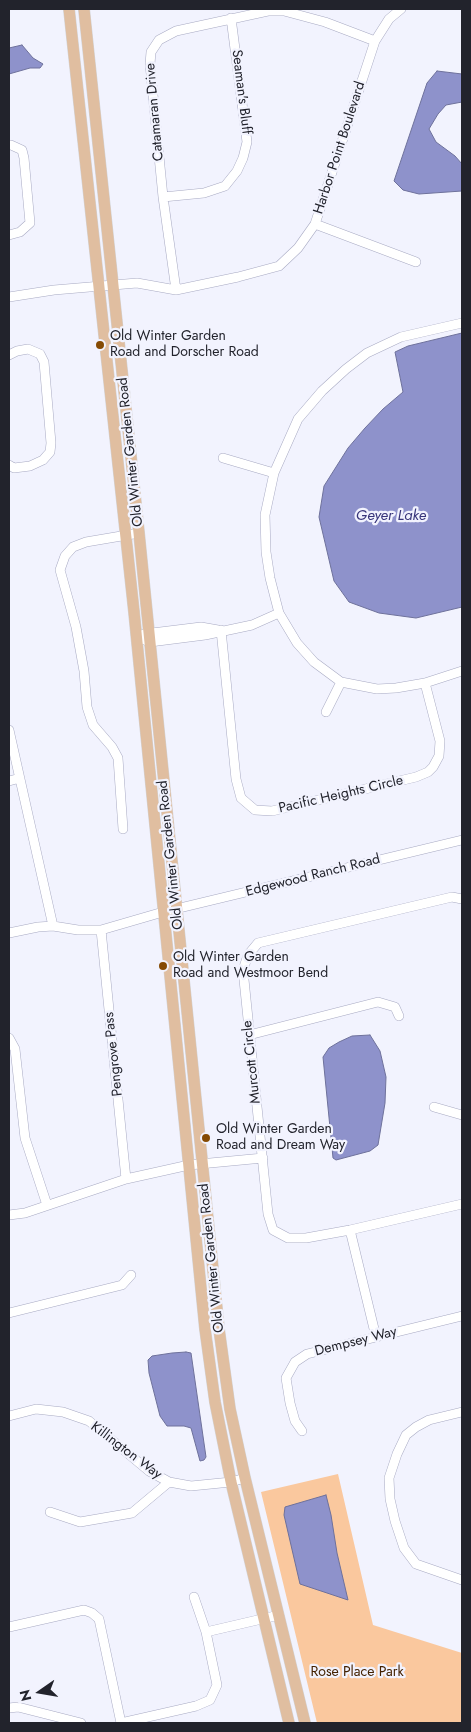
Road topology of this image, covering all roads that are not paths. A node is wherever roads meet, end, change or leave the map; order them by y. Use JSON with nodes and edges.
{"nodes":[{"id":1,"x":69,"y":9,"type":"edge"},
{"id":2,"x":84,"y":9,"type":"edge"},
{"id":3,"x":401,"y":9,"type":"edge"},
{"id":4,"x":284,"y":10,"type":"edge"},
{"id":5,"x":231,"y":18,"type":"junction"},
{"id":6,"x":375,"y":41,"type":"junction"},
{"id":7,"x":9,"y":145,"type":"edge"},
{"id":8,"x":163,"y":197,"type":"junction"},
{"id":9,"x":315,"y":224,"type":"junction"},
{"id":10,"x":9,"y":235,"type":"edge"},
{"id":11,"x":416,"y":262,"type":"dead end"},
{"id":12,"x":113,"y":286,"type":"junction"},
{"id":13,"x":100,"y":287,"type":"junction"},
{"id":14,"x":176,"y":290,"type":"junction"},
{"id":15,"x":9,"y":297,"type":"edge"},
{"id":16,"x":462,"y":323,"type":"edge"},
{"id":17,"x":9,"y":355,"type":"edge"},
{"id":18,"x":224,"y":458,"type":"dead end"},
{"id":19,"x":9,"y":465,"type":"edge"},
{"id":20,"x":274,"y":473,"type":"junction"},
{"id":21,"x":139,"y":533,"type":"junction"},
{"id":22,"x":126,"y":535,"type":"junction"},
{"id":23,"x":279,"y":613,"type":"junction"},
{"id":24,"x":221,"y":630,"type":"junction"},
{"id":25,"x":137,"y":637,"type":"junction"},
{"id":26,"x":149,"y":637,"type":"junction"},
{"id":27,"x":462,"y":671,"type":"edge"},
{"id":28,"x":341,"y":682,"type":"junction"},
{"id":29,"x":425,"y":682,"type":"junction"},
{"id":30,"x":326,"y":712,"type":"dead end"},
{"id":31,"x":9,"y":730,"type":"edge"},
{"id":32,"x":20,"y":778,"type":"junction"},
{"id":33,"x":9,"y":781,"type":"edge"},
{"id":34,"x":123,"y":829,"type":"dead end"},
{"id":35,"x":462,"y":840,"type":"edge"},
{"id":36,"x":462,"y":899,"type":"edge"},
{"id":37,"x":176,"y":909,"type":"junction"},
{"id":38,"x":163,"y":912,"type":"junction"},
{"id":39,"x":53,"y":926,"type":"junction"},
{"id":40,"x":101,"y":930,"type":"junction"},
{"id":41,"x":9,"y":933,"type":"edge"},
{"id":42,"x":399,"y":1016,"type":"dead end"},
{"id":43,"x":249,"y":1035,"type":"junction"},
{"id":44,"x":9,"y":1038,"type":"edge"},
{"id":45,"x":434,"y":1107,"type":"dead end"},
{"id":46,"x":462,"y":1115,"type":"edge"},
{"id":47,"x":263,"y":1158,"type":"junction"},
{"id":48,"x":203,"y":1163,"type":"junction"},
{"id":49,"x":189,"y":1165,"type":"junction"},
{"id":50,"x":126,"y":1179,"type":"junction"},
{"id":51,"x":462,"y":1204,"type":"edge"},
{"id":52,"x":47,"y":1205,"type":"junction"},
{"id":53,"x":9,"y":1214,"type":"edge"},
{"id":54,"x":350,"y":1230,"type":"junction"},
{"id":55,"x":131,"y":1275,"type":"dead end"},
{"id":56,"x":9,"y":1313,"type":"edge"},
{"id":57,"x":462,"y":1316,"type":"edge"},
{"id":58,"x":376,"y":1337,"type":"junction"},
{"id":59,"x":462,"y":1412,"type":"edge"},
{"id":60,"x":9,"y":1416,"type":"edge"},
{"id":61,"x":302,"y":1431,"type":"dead end"},
{"id":62,"x":246,"y":1478,"type":"junction"},
{"id":63,"x":169,"y":1482,"type":"junction"},
{"id":64,"x":231,"y":1482,"type":"junction"},
{"id":65,"x":50,"y":1512,"type":"dead end"},
{"id":66,"x":462,"y":1580,"type":"edge"},
{"id":67,"x":194,"y":1597,"type":"dead end"},
{"id":68,"x":278,"y":1615,"type":"junction"},
{"id":69,"x":264,"y":1618,"type":"junction"},
{"id":70,"x":9,"y":1627,"type":"edge"},
{"id":71,"x":206,"y":1632,"type":"junction"},
{"id":72,"x":9,"y":1708,"type":"edge"},
{"id":73,"x":81,"y":1723,"type":"edge"},
{"id":74,"x":121,"y":1723,"type":"edge"},
{"id":75,"x":289,"y":1723,"type":"edge"},
{"id":76,"x":305,"y":1723,"type":"edge"}],
"edges":[{"from":1,"to":13,"type":"main road","name":"Old Winter Garden Road"},
{"from":2,"to":12,"type":"main road","name":"Old Winter Garden Road"},
{"from":3,"to":6,"type":"street","name":"Harbor Point Boulevard"},
{"from":4,"to":5,"type":"street","name":"Catamaran Drive"},
{"from":4,"to":6,"type":"street","name":"Catamaran Drive"},
{"from":5,"to":8,"type":"street","name":"Catamaran Drive"},
{"from":5,"to":8,"type":"street","name":"Seaman's Bluff"},
{"from":6,"to":9,"type":"street","name":"Harbor Point Boulevard"},
{"from":7,"to":10,"type":"street"},
{"from":8,"to":14,"type":"street","name":"Catamaran Drive"},
{"from":9,"to":11,"type":"street"},
{"from":9,"to":14,"type":"street","name":"Harbor Point Boulevard"},
{"from":12,"to":13,"type":"street","name":"Harbor Point Boulevard"},
{"from":12,"to":14,"type":"street","name":"Harbor Point Boulevard"},
{"from":12,"to":21,"type":"main road","name":"Old Winter Garden Road"},
{"from":13,"to":15,"type":"street","name":"Harbor Point Boulevard"},
{"from":13,"to":22,"type":"main road","name":"Old Winter Garden Road"},
{"from":16,"to":20,"type":"street"},
{"from":17,"to":19,"type":"street"},
{"from":18,"to":20,"type":"street"},
{"from":20,"to":23,"type":"street"},
{"from":21,"to":22,"type":"street"},
{"from":21,"to":26,"type":"main road","name":"Old Winter Garden Road"},
{"from":22,"to":25,"type":"main road","name":"Old Winter Garden Road"},
{"from":22,"to":34,"type":"street"},
{"from":23,"to":24,"type":"street"},
{"from":23,"to":28,"type":"street"},
{"from":24,"to":26,"type":"street"},
{"from":24,"to":29,"type":"street","name":"Pacific Heights Circle"},
{"from":25,"to":26,"type":"street"},
{"from":25,"to":38,"type":"main road","name":"Old Winter Garden Road"},
{"from":26,"to":37,"type":"main road","name":"Old Winter Garden Road"},
{"from":27,"to":29,"type":"street"},
{"from":28,"to":29,"type":"street"},
{"from":28,"to":30,"type":"street"},
{"from":31,"to":32,"type":"street"},
{"from":32,"to":33,"type":"street"},
{"from":32,"to":39,"type":"street"},
{"from":35,"to":37,"type":"street","name":"Edgewood Ranch Road"},
{"from":36,"to":43,"type":"street","name":"Murcott Circle"},
{"from":37,"to":38,"type":"street","name":"Edgewood Ranch Road"},
{"from":37,"to":48,"type":"main road","name":"Old Winter Garden Road"},
{"from":38,"to":40,"type":"street","name":"Edgewood Ranch Road"},
{"from":38,"to":49,"type":"main road","name":"Old Winter Garden Road"},
{"from":39,"to":40,"type":"street","name":"Edgewood Ranch Road"},
{"from":39,"to":41,"type":"street","name":"Edgewood Ranch Road"},
{"from":40,"to":50,"type":"street","name":"Pengrove Pass"},
{"from":42,"to":43,"type":"street"},
{"from":43,"to":47,"type":"street","name":"Murcott Circle"},
{"from":44,"to":52,"type":"street"},
{"from":45,"to":46,"type":"street"},
{"from":47,"to":48,"type":"street"},
{"from":47,"to":54,"type":"street","name":"Murcott Circle"},
{"from":48,"to":49,"type":"street"},
{"from":48,"to":62,"type":"main road","name":"Old Winter Garden Road"},
{"from":49,"to":50,"type":"street"},
{"from":49,"to":64,"type":"main road","name":"Old Winter Garden Road"},
{"from":50,"to":52,"type":"street"},
{"from":51,"to":54,"type":"street","name":"Murcott Circle"},
{"from":52,"to":53,"type":"street"},
{"from":54,"to":58,"type":"street"},
{"from":55,"to":56,"type":"street"},
{"from":57,"to":58,"type":"street","name":"Dempsey Way"},
{"from":58,"to":61,"type":"street","name":"Dempsey Way"},
{"from":59,"to":66,"type":"street"},
{"from":60,"to":63,"type":"street","name":"Killington Way"},
{"from":62,"to":64,"type":"street","name":"Killington Way"},
{"from":62,"to":68,"type":"main road","name":"Old Winter Garden Road"},
{"from":63,"to":64,"type":"street","name":"Killington Way"},
{"from":63,"to":65,"type":"street"},
{"from":64,"to":69,"type":"main road","name":"Old Winter Garden Road"},
{"from":67,"to":71,"type":"street"},
{"from":68,"to":69,"type":"street"},
{"from":68,"to":76,"type":"main road","name":"Old Winter Garden Road"},
{"from":69,"to":71,"type":"street"},
{"from":69,"to":75,"type":"main road","name":"Old Winter Garden Road"},
{"from":70,"to":74,"type":"street"},
{"from":71,"to":74,"type":"street"},
{"from":72,"to":73,"type":"street"}]}
